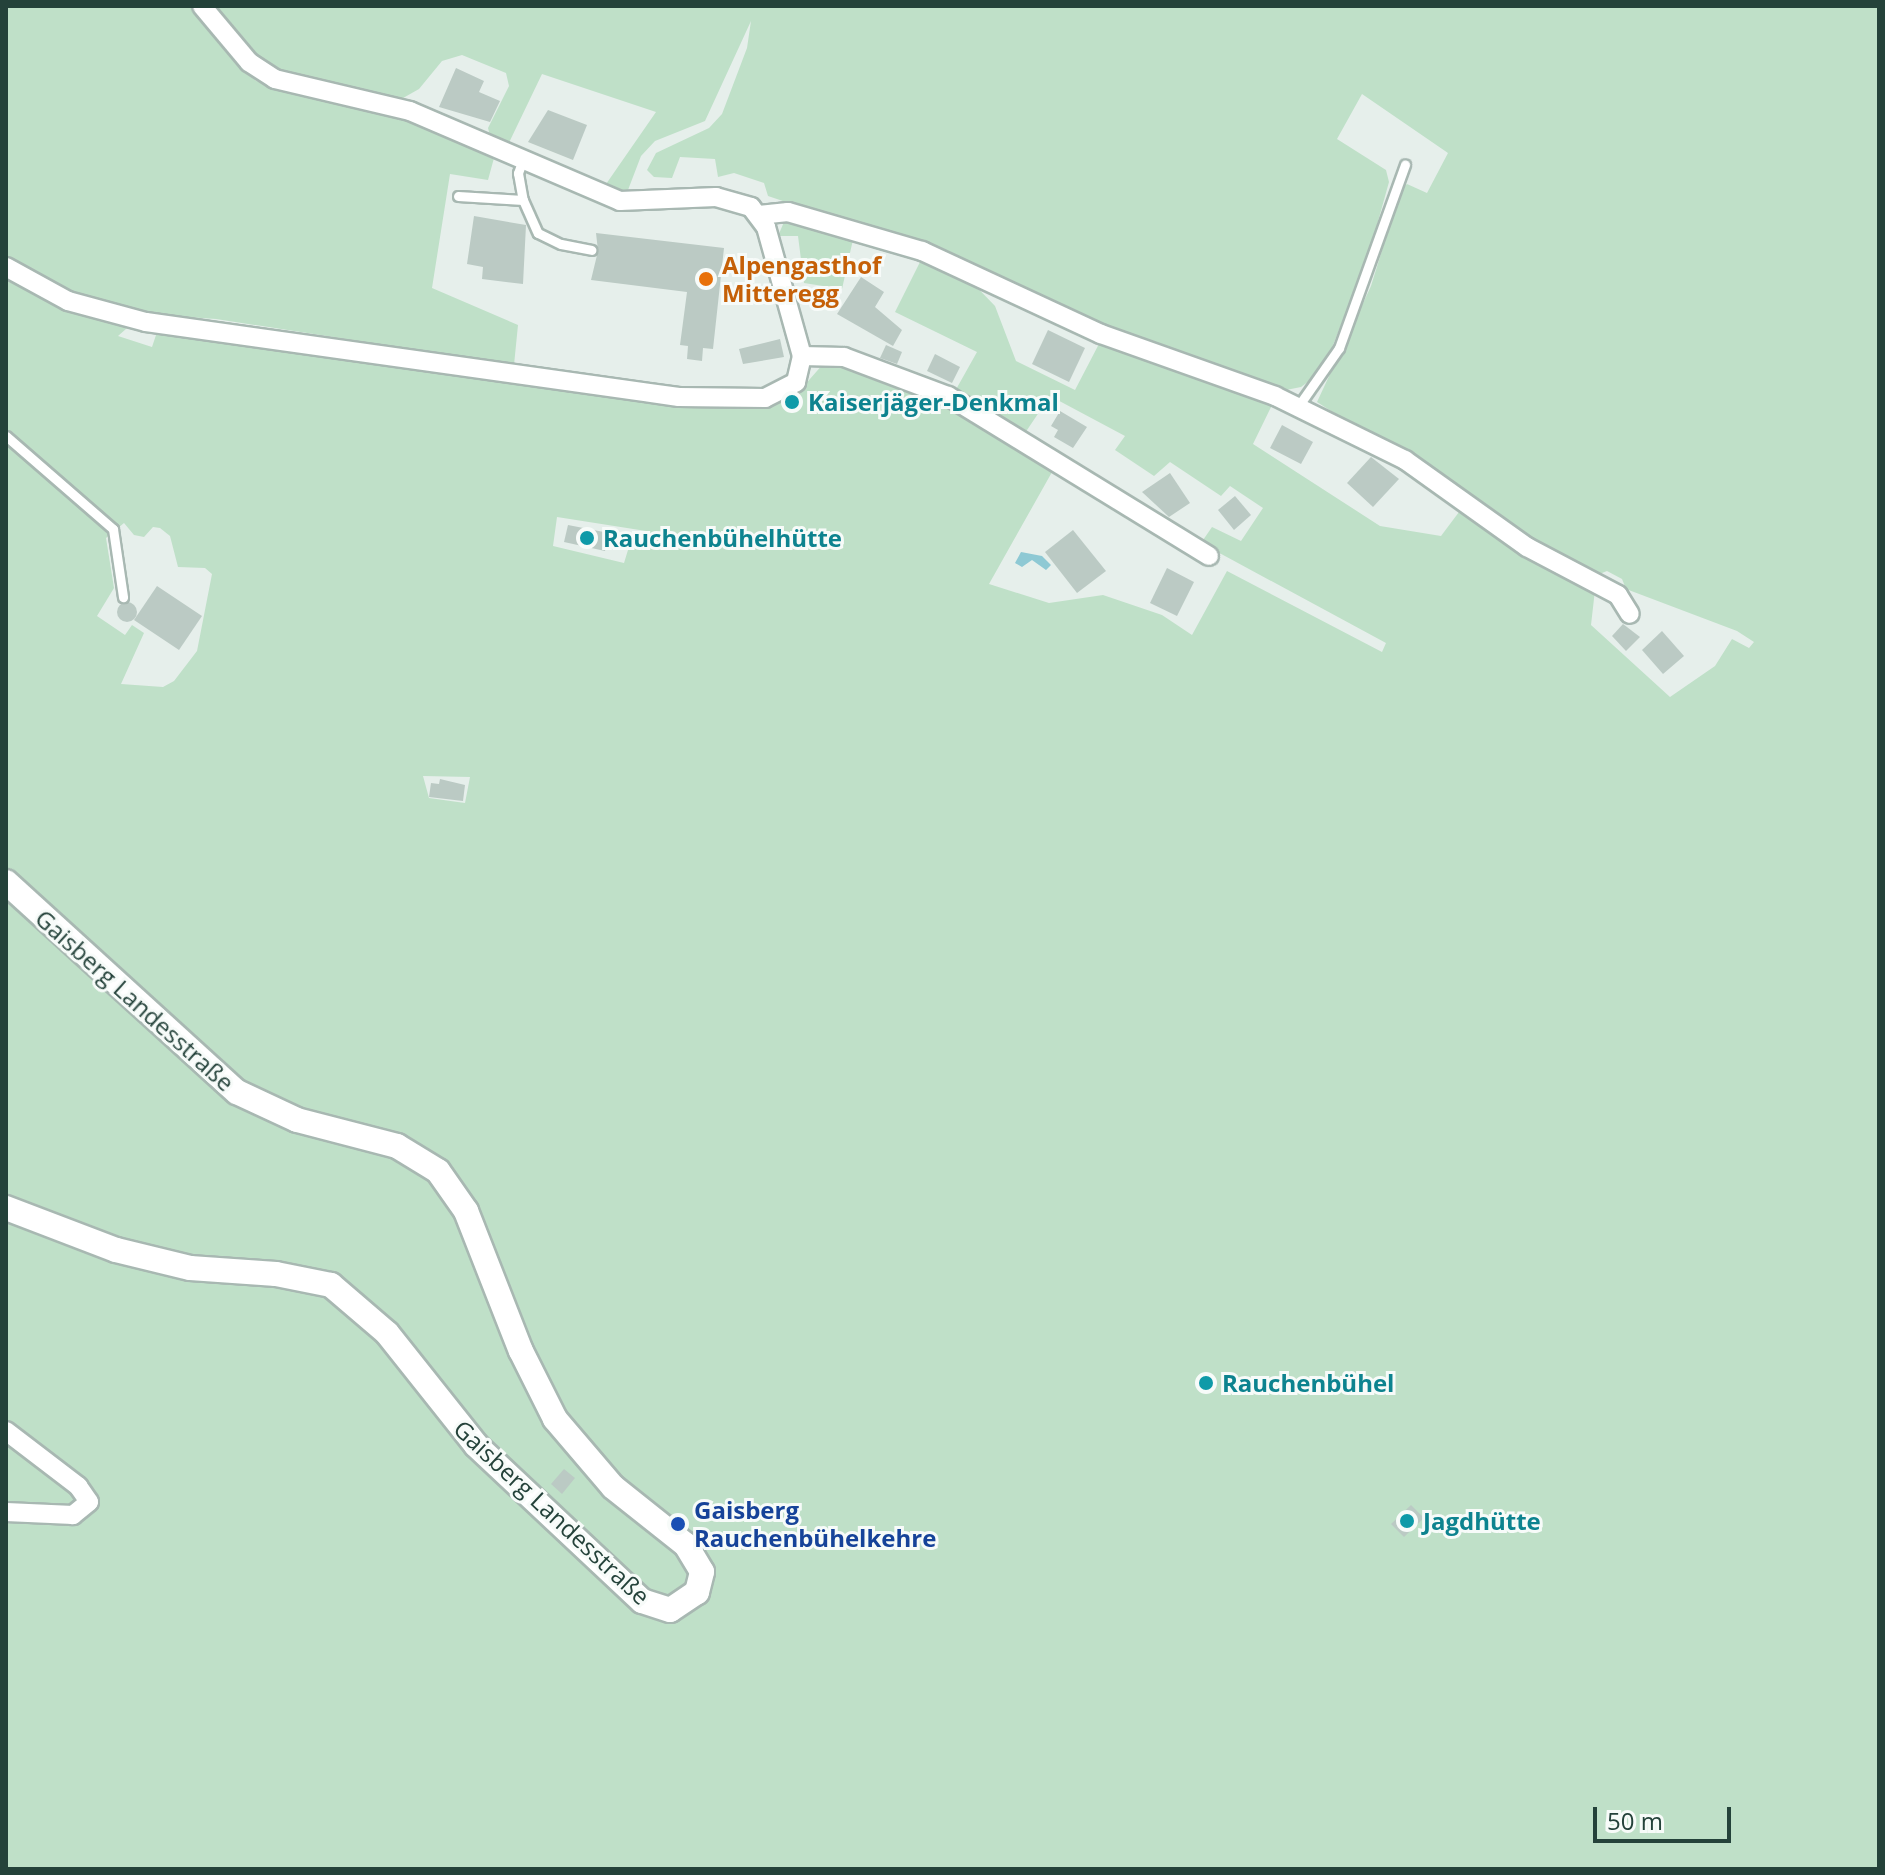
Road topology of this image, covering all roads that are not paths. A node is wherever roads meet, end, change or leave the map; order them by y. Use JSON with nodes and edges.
{"nodes":[{"id":1,"x":202,"y":6,"type":"edge"},
{"id":2,"x":522,"y":162,"type":"junction"},
{"id":3,"x":1405,"y":165,"type":"dead end"},
{"id":4,"x":458,"y":196,"type":"dead end"},
{"id":5,"x":523,"y":200,"type":"junction"},
{"id":6,"x":759,"y":215,"type":"junction"},
{"id":7,"x":591,"y":250,"type":"dead end"},
{"id":8,"x":6,"y":267,"type":"edge"},
{"id":9,"x":802,"y":356,"type":"junction"},
{"id":10,"x":1297,"y":408,"type":"junction"},
{"id":11,"x":6,"y":436,"type":"edge"},
{"id":12,"x":1209,"y":556,"type":"dead end"},
{"id":13,"x":123,"y":597,"type":"dead end"},
{"id":14,"x":1630,"y":614,"type":"dead end"},
{"id":15,"x":6,"y":882,"type":"edge"},
{"id":16,"x":6,"y":1208,"type":"edge"},
{"id":17,"x":6,"y":1431,"type":"edge"},
{"id":18,"x":6,"y":1512,"type":"edge"}],
"edges":[{"from":1,"to":2,"type":"street"},
{"from":2,"to":5,"type":"lane"},
{"from":2,"to":6,"type":"street"},
{"from":3,"to":10,"type":"lane"},
{"from":4,"to":5,"type":"lane"},
{"from":5,"to":7,"type":"lane"},
{"from":6,"to":9,"type":"street"},
{"from":6,"to":10,"type":"street"},
{"from":8,"to":9,"type":"street"},
{"from":9,"to":12,"type":"street"},
{"from":10,"to":14,"type":"street"},
{"from":11,"to":13,"type":"lane"},
{"from":15,"to":16,"type":"main road","name":"Gaisberg Landesstraße"},
{"from":17,"to":18,"type":"street"}]}
